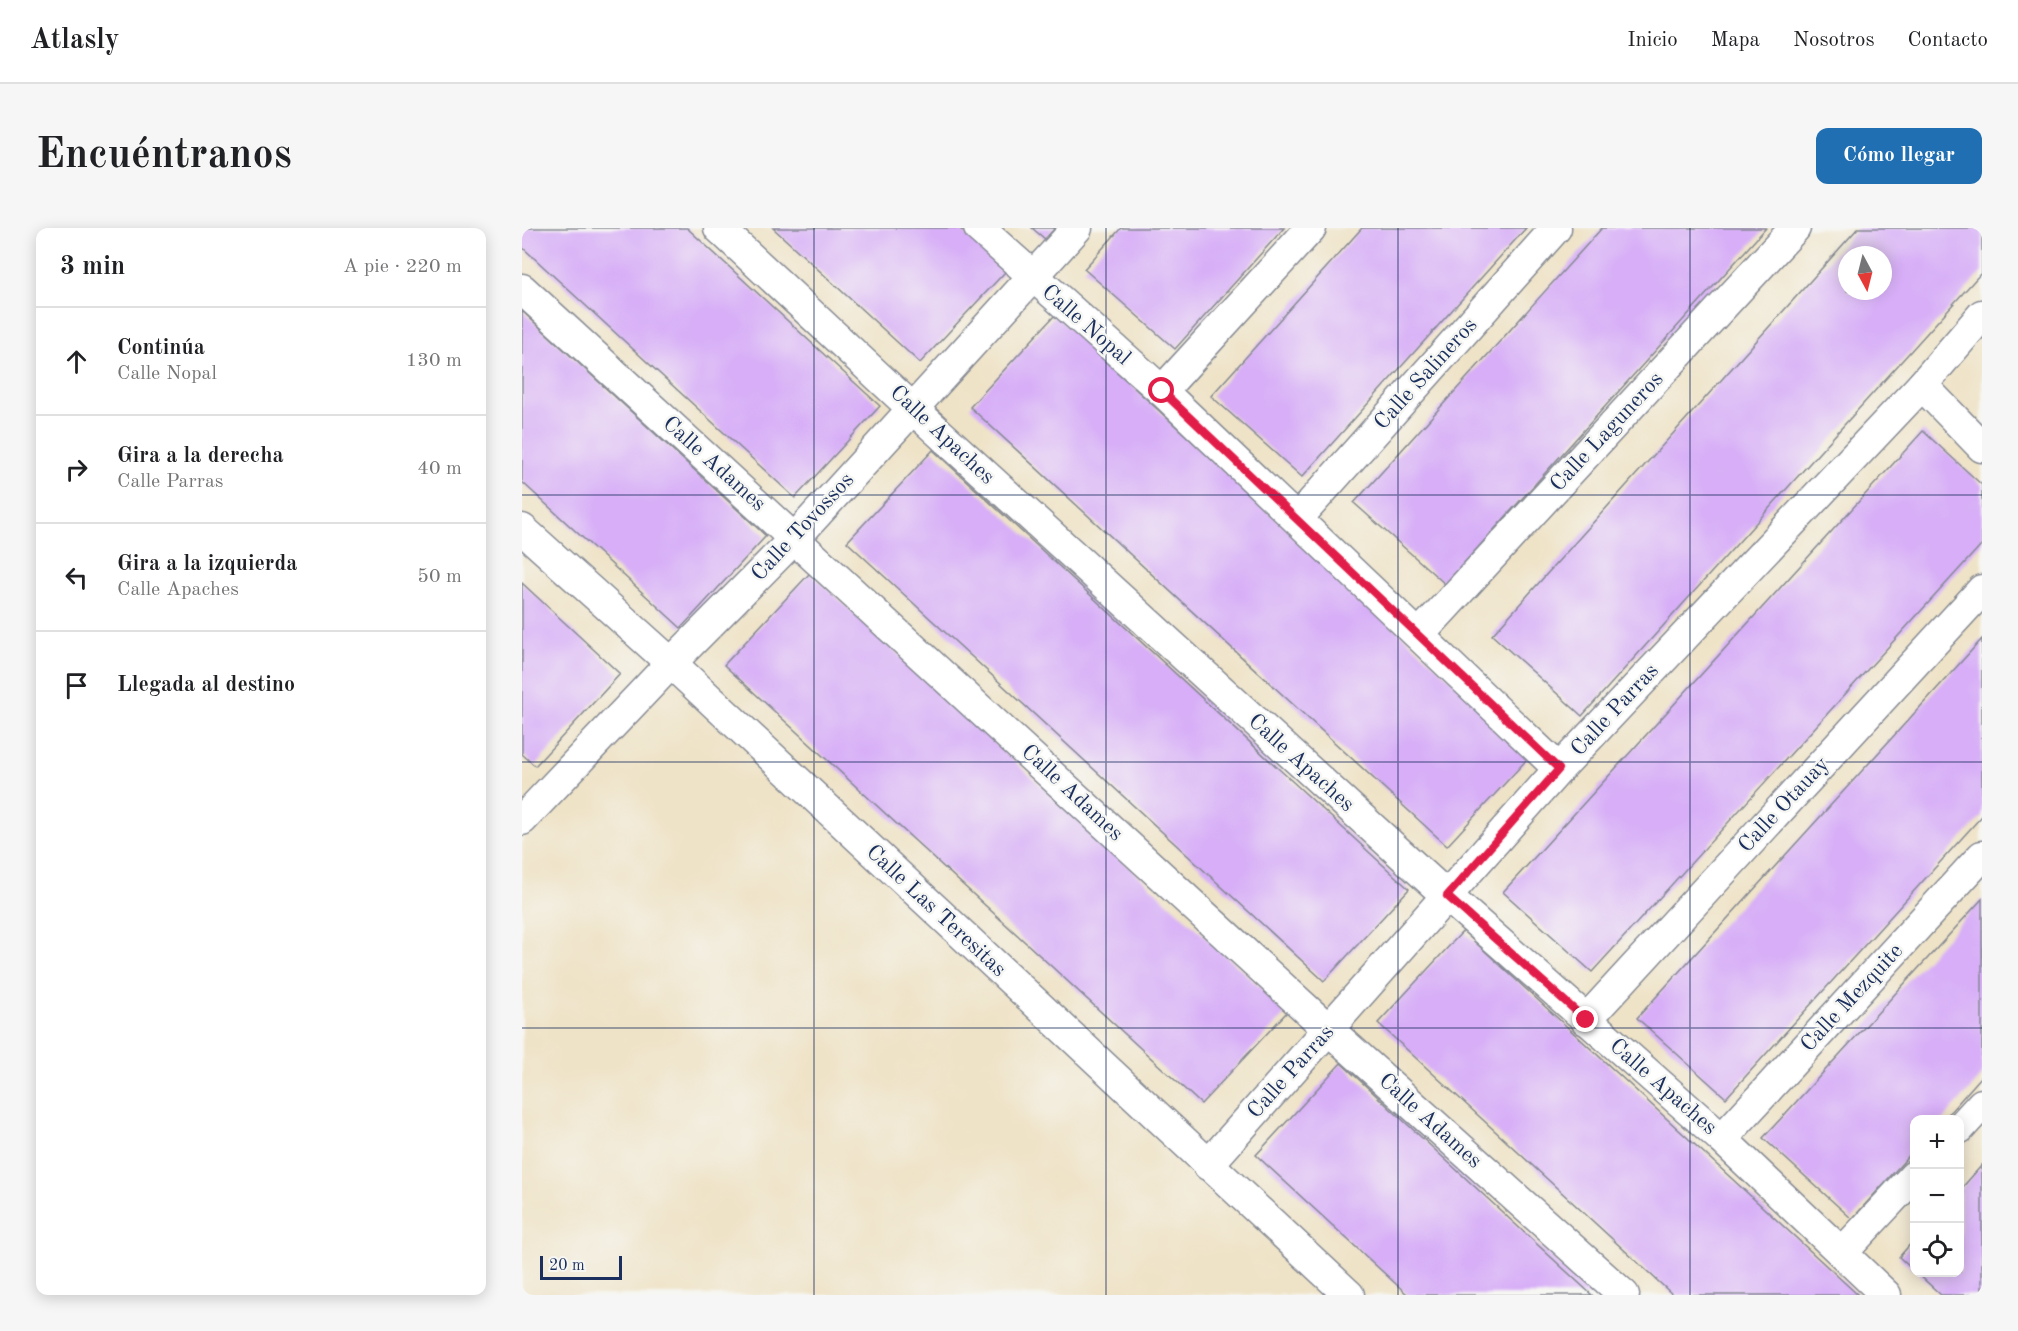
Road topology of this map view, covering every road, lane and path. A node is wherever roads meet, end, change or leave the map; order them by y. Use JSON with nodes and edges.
{"nodes":[{"id":1,"x":719,"y":228,"type":"edge"},
{"id":2,"x":979,"y":228,"type":"edge"},
{"id":3,"x":1077,"y":228,"type":"edge"},
{"id":4,"x":1311,"y":228,"type":"edge"},
{"id":5,"x":1556,"y":228,"type":"edge"},
{"id":6,"x":1795,"y":228,"type":"edge"},
{"id":7,"x":1031,"y":277,"type":"junction"},
{"id":8,"x":522,"y":289,"type":"edge"},
{"id":9,"x":1982,"y":315,"type":"edge"},
{"id":10,"x":1922,"y":385,"type":"junction"},
{"id":11,"x":1162,"y":391,"type":"junction"},
{"id":12,"x":912,"y":408,"type":"junction"},
{"id":13,"x":1982,"y":447,"type":"edge"},
{"id":14,"x":1297,"y":519,"type":"junction"},
{"id":15,"x":522,"y":529,"type":"edge"},
{"id":16,"x":796,"y":537,"type":"junction"},
{"id":17,"x":1982,"y":590,"type":"edge"},
{"id":18,"x":1419,"y":635,"type":"junction"},
{"id":19,"x":671,"y":663,"type":"junction"},
{"id":20,"x":1559,"y":769,"type":"junction"},
{"id":21,"x":525,"y":811,"type":"edge"},
{"id":22,"x":1982,"y":856,"type":"edge"},
{"id":23,"x":1447,"y":896,"type":"junction"},
{"id":24,"x":1586,"y":1020,"type":"junction"},
{"id":25,"x":1328,"y":1029,"type":"junction"},
{"id":26,"x":1982,"y":1104,"type":"edge"},
{"id":27,"x":1964,"y":1123,"type":"edge"},
{"id":28,"x":1722,"y":1139,"type":"junction"},
{"id":29,"x":1208,"y":1165,"type":"junction"},
{"id":30,"x":1910,"y":1180,"type":"edge"},
{"id":31,"x":1842,"y":1253,"type":"junction"},
{"id":32,"x":1349,"y":1295,"type":"edge"},
{"id":33,"x":1624,"y":1295,"type":"edge"},
{"id":34,"x":1886,"y":1295,"type":"edge"}],
"edges":[{"from":1,"to":12,"type":"street","name":"Calle Apaches"},
{"from":2,"to":7,"type":"street","name":"Calle Nopal"},
{"from":3,"to":7,"type":"street","name":"Calle Tovossos"},
{"from":4,"to":11,"type":"street"},
{"from":5,"to":14,"type":"street","name":"Calle Salineros"},
{"from":6,"to":18,"type":"street","name":"Calle Laguneros"},
{"from":7,"to":11,"type":"street","name":"Calle Nopal"},
{"from":7,"to":12,"type":"street","name":"Calle Tovossos"},
{"from":8,"to":16,"type":"street","name":"Calle Adames"},
{"from":9,"to":10,"type":"street","name":"Calle Parras"},
{"from":10,"to":13,"type":"street"},
{"from":10,"to":20,"type":"street","name":"Calle Parras"},
{"from":11,"to":14,"type":"street","name":"Calle Nopal"},
{"from":12,"to":16,"type":"street","name":"Calle Tovossos"},
{"from":12,"to":23,"type":"street","name":"Calle Apaches"},
{"from":14,"to":18,"type":"street","name":"Calle Nopal"},
{"from":15,"to":19,"type":"street","name":"Calle Las Teresitas"},
{"from":16,"to":19,"type":"street","name":"Calle Tovossos"},
{"from":16,"to":25,"type":"street","name":"Calle Adames"},
{"from":17,"to":24,"type":"street","name":"Calle Otauay"},
{"from":18,"to":20,"type":"street","name":"Calle Nopal"},
{"from":19,"to":21,"type":"street","name":"Calle Tovossos"},
{"from":19,"to":29,"type":"street","name":"Calle Las Teresitas"},
{"from":20,"to":23,"type":"street","name":"Calle Parras"},
{"from":22,"to":28,"type":"street","name":"Calle Mezquite"},
{"from":23,"to":24,"type":"street","name":"Calle Apaches"},
{"from":23,"to":25,"type":"street","name":"Calle Parras"},
{"from":24,"to":28,"type":"street","name":"Calle Apaches"},
{"from":25,"to":29,"type":"street","name":"Calle Parras"},
{"from":25,"to":33,"type":"street","name":"Calle Adames"},
{"from":26,"to":27,"type":"street"},
{"from":28,"to":31,"type":"street","name":"Calle Apaches"},
{"from":29,"to":32,"type":"street","name":"Calle Las Teresitas"},
{"from":30,"to":31,"type":"street"},
{"from":31,"to":34,"type":"street","name":"Calle Apaches"}]}
